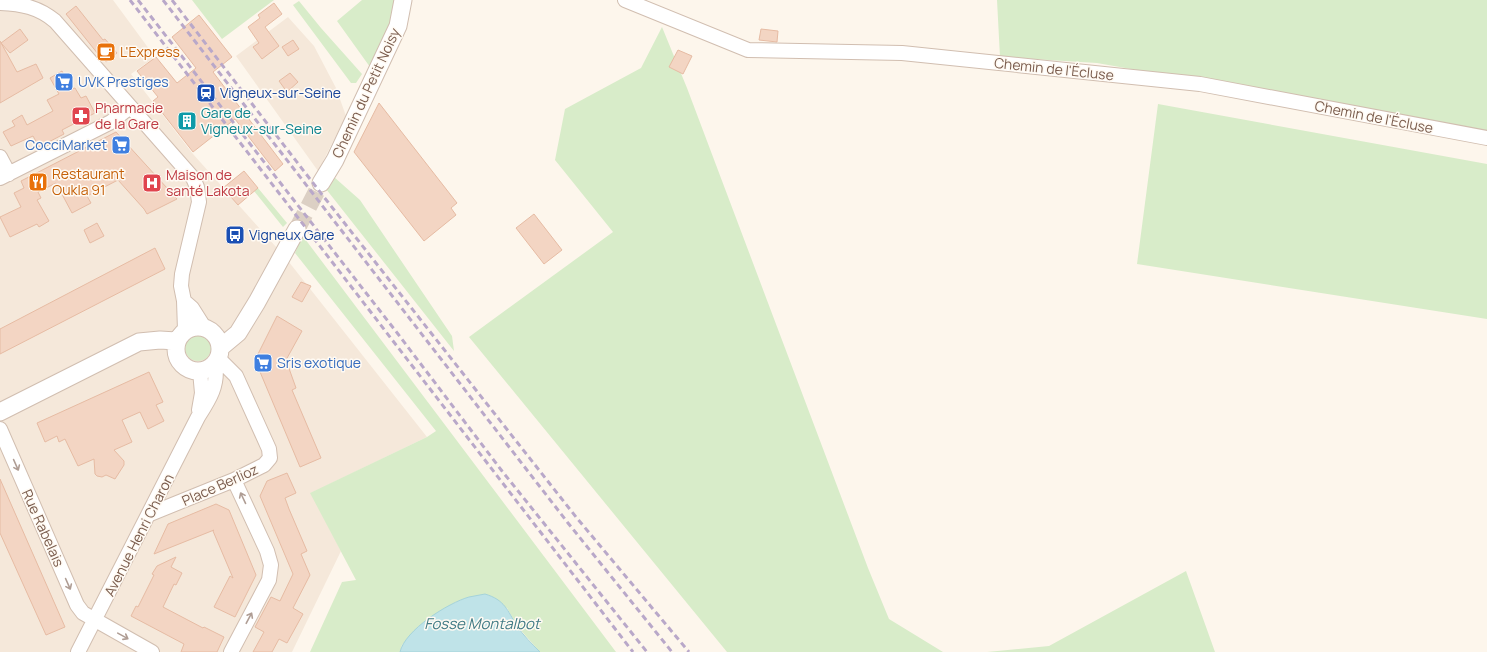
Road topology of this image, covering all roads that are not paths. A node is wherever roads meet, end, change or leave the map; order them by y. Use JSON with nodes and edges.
{"nodes":[{"id":1,"x":403,"y":0,"type":"edge"},
{"id":2,"x":625,"y":0,"type":"edge"},
{"id":3,"x":0,"y":3,"type":"edge"},
{"id":4,"x":130,"y":107,"type":"junction"},
{"id":5,"x":1487,"y":138,"type":"edge"},
{"id":6,"x":0,"y":156,"type":"edge"},
{"id":7,"x":4,"y":176,"type":"edge"},
{"id":8,"x":321,"y":183,"type":"tunnel mouth"},
{"id":9,"x":297,"y":229,"type":"tunnel mouth"},
{"id":10,"x":184,"y":301,"type":"junction"},
{"id":11,"x":204,"y":327,"type":"junction"},
{"id":12,"x":181,"y":335,"type":"junction"},
{"id":13,"x":213,"y":360,"type":"junction"},
{"id":14,"x":0,"y":412,"type":"edge"},
{"id":15,"x":0,"y":429,"type":"edge"},
{"id":16,"x":234,"y":480,"type":"junction"},
{"id":17,"x":150,"y":514,"type":"junction"},
{"id":18,"x":95,"y":620,"type":"junction"},
{"id":19,"x":78,"y":652,"type":"edge"},
{"id":20,"x":152,"y":652,"type":"edge"},
{"id":21,"x":231,"y":652,"type":"edge"}],
"edges":[{"from":1,"to":8,"type":"street","name":"Chemin du Petit Noisy"},
{"from":2,"to":5,"type":"street","name":"Chemin de l'Écluse"},
{"from":3,"to":4,"type":"street"},
{"from":4,"to":7,"type":"street"},
{"from":4,"to":10,"type":"street"},
{"from":6,"to":7,"type":"street"},
{"from":9,"to":13,"type":"street"},
{"from":10,"to":11,"type":"street"},
{"from":10,"to":12,"type":"street"},
{"from":11,"to":12,"type":"street"},
{"from":11,"to":13,"type":"street"},
{"from":12,"to":13,"type":"street"},
{"from":12,"to":14,"type":"street"},
{"from":13,"to":16,"type":"street","name":"Place Berlioz"},
{"from":13,"to":17,"type":"street","name":"Avenue Henri Charon"},
{"from":15,"to":18,"type":"street","name":"Rue Rabelais","one_way":true},
{"from":16,"to":17,"type":"street","name":"Place Berlioz"},
{"from":21,"to":16,"type":"street","one_way":true},
{"from":17,"to":18,"type":"street","name":"Avenue Henri Charon"},
{"from":18,"to":19,"type":"street","name":"Avenue Henri Charon"},
{"from":18,"to":20,"type":"street","name":"Rue Rabelais","one_way":true}]}
